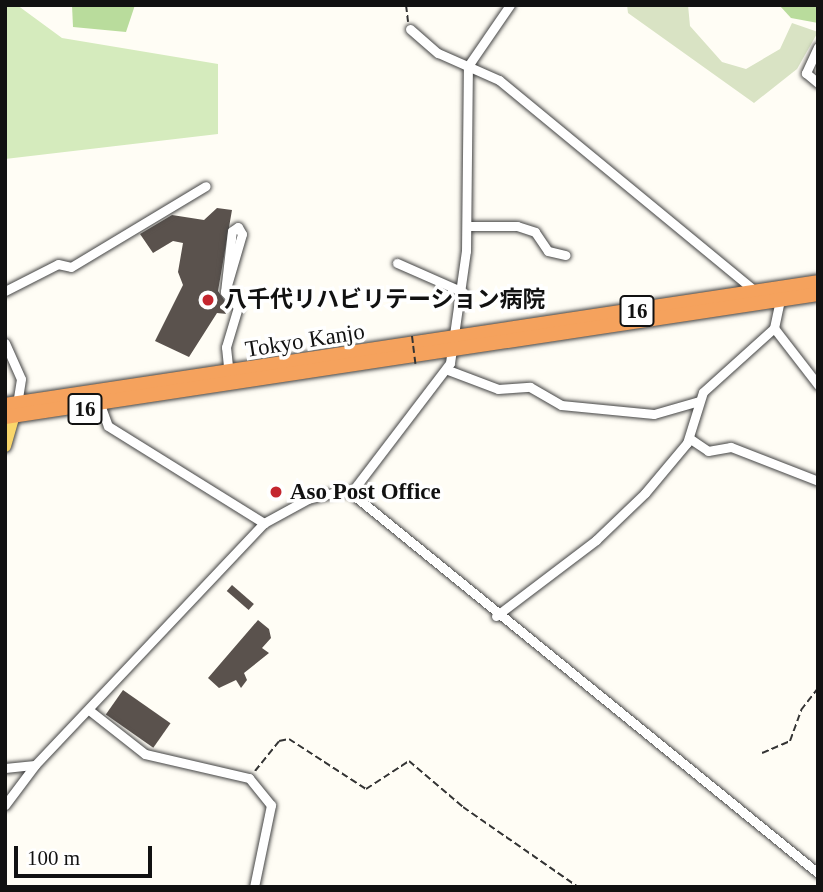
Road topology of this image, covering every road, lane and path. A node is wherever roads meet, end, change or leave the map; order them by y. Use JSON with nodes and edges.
{"nodes":[{"id":1,"x":405,"y":5,"type":"edge"},
{"id":2,"x":510,"y":5,"type":"edge"},
{"id":3,"x":410,"y":29,"type":"joint"},
{"id":4,"x":818,"y":47,"type":"edge"},
{"id":5,"x":468,"y":65,"type":"junction"},
{"id":6,"x":818,"y":83,"type":"edge"},
{"id":7,"x":206,"y":186,"type":"dead end"},
{"id":8,"x":468,"y":226,"type":"junction"},
{"id":9,"x":566,"y":255,"type":"dead end"},
{"id":10,"x":397,"y":263,"type":"dead end"},
{"id":11,"x":816,"y":283,"type":"edge"},
{"id":12,"x":5,"y":291,"type":"edge"},
{"id":13,"x":225,"y":292,"type":"junction"},
{"id":14,"x":463,"y":292,"type":"junction"},
{"id":15,"x":757,"y":292,"type":"junction"},
{"id":16,"x":780,"y":300,"type":"junction"},
{"id":17,"x":774,"y":328,"type":"junction"},
{"id":18,"x":412,"y":336,"type":"dead end"},
{"id":19,"x":5,"y":343,"type":"edge"},
{"id":20,"x":455,"y":346,"type":"junction"},
{"id":21,"x":416,"y":367,"type":"dead end"},
{"id":22,"x":448,"y":370,"type":"junction"},
{"id":23,"x":229,"y":376,"type":"junction"},
{"id":24,"x":818,"y":385,"type":"edge"},
{"id":25,"x":699,"y":401,"type":"junction"},
{"id":26,"x":101,"y":407,"type":"junction"},
{"id":27,"x":10,"y":411,"type":"edge"},
{"id":28,"x":689,"y":438,"type":"junction"},
{"id":29,"x":5,"y":446,"type":"edge"},
{"id":30,"x":818,"y":481,"type":"edge"},
{"id":31,"x":351,"y":493,"type":"junction"},
{"id":32,"x":264,"y":523,"type":"junction"},
{"id":33,"x":496,"y":615,"type":"junction"},
{"id":34,"x":818,"y":688,"type":"edge"},
{"id":35,"x":89,"y":710,"type":"junction"},
{"id":36,"x":762,"y":753,"type":"dead end"},
{"id":37,"x":34,"y":765,"type":"junction"},
{"id":38,"x":5,"y":768,"type":"edge"},
{"id":39,"x":249,"y":778,"type":"junction"},
{"id":40,"x":5,"y":805,"type":"edge"},
{"id":41,"x":818,"y":873,"type":"edge"},
{"id":42,"x":254,"y":887,"type":"edge"},
{"id":43,"x":578,"y":887,"type":"edge"}],
"edges":[{"from":1,"to":3,"type":"path"},
{"from":2,"to":5,"type":"street"},
{"from":3,"to":5,"type":"street"},
{"from":4,"to":6,"type":"street"},
{"from":5,"to":8,"type":"street"},
{"from":5,"to":15,"type":"street"},
{"from":7,"to":12,"type":"street"},
{"from":8,"to":9,"type":"street"},
{"from":8,"to":14,"type":"street"},
{"from":10,"to":14,"type":"street"},
{"from":11,"to":15,"type":"highway","name":"Tokyo Kanjo","number":"16"},
{"from":11,"to":16,"type":"highway","name":"Tokyo Kanjo","number":"16"},
{"from":13,"to":13,"type":"street"},
{"from":13,"to":23,"type":"street"},
{"from":14,"to":20,"type":"street"},
{"from":15,"to":20,"type":"highway","name":"Tokyo Kanjo","number":"16"},
{"from":16,"to":17,"type":"street"},
{"from":16,"to":20,"type":"highway","name":"Tokyo Kanjo","number":"16"},
{"from":17,"to":24,"type":"street"},
{"from":17,"to":25,"type":"street"},
{"from":18,"to":21,"type":"path","bridge":true},
{"from":19,"to":27,"type":"street"},
{"from":20,"to":22,"type":"street"},
{"from":20,"to":23,"type":"highway","name":"Tokyo Kanjo","number":"16"},
{"from":20,"to":26,"type":"highway","name":"Tokyo Kanjo","number":"16"},
{"from":22,"to":25,"type":"street"},
{"from":22,"to":31,"type":"street"},
{"from":23,"to":27,"type":"highway","name":"Tokyo Kanjo","number":"16"},
{"from":25,"to":28,"type":"street"},
{"from":26,"to":27,"type":"highway","name":"Tokyo Kanjo","number":"16"},
{"from":26,"to":32,"type":"street"},
{"from":27,"to":29,"type":"main road"},
{"from":28,"to":30,"type":"street"},
{"from":28,"to":33,"type":"street"},
{"from":31,"to":32,"type":"street"},
{"from":31,"to":33,"type":"street"},
{"from":32,"to":35,"type":"street"},
{"from":33,"to":41,"type":"street"},
{"from":34,"to":36,"type":"path"},
{"from":35,"to":37,"type":"street"},
{"from":35,"to":39,"type":"street"},
{"from":37,"to":38,"type":"street"},
{"from":37,"to":40,"type":"street"},
{"from":39,"to":42,"type":"street"},
{"from":39,"to":43,"type":"path"}]}
